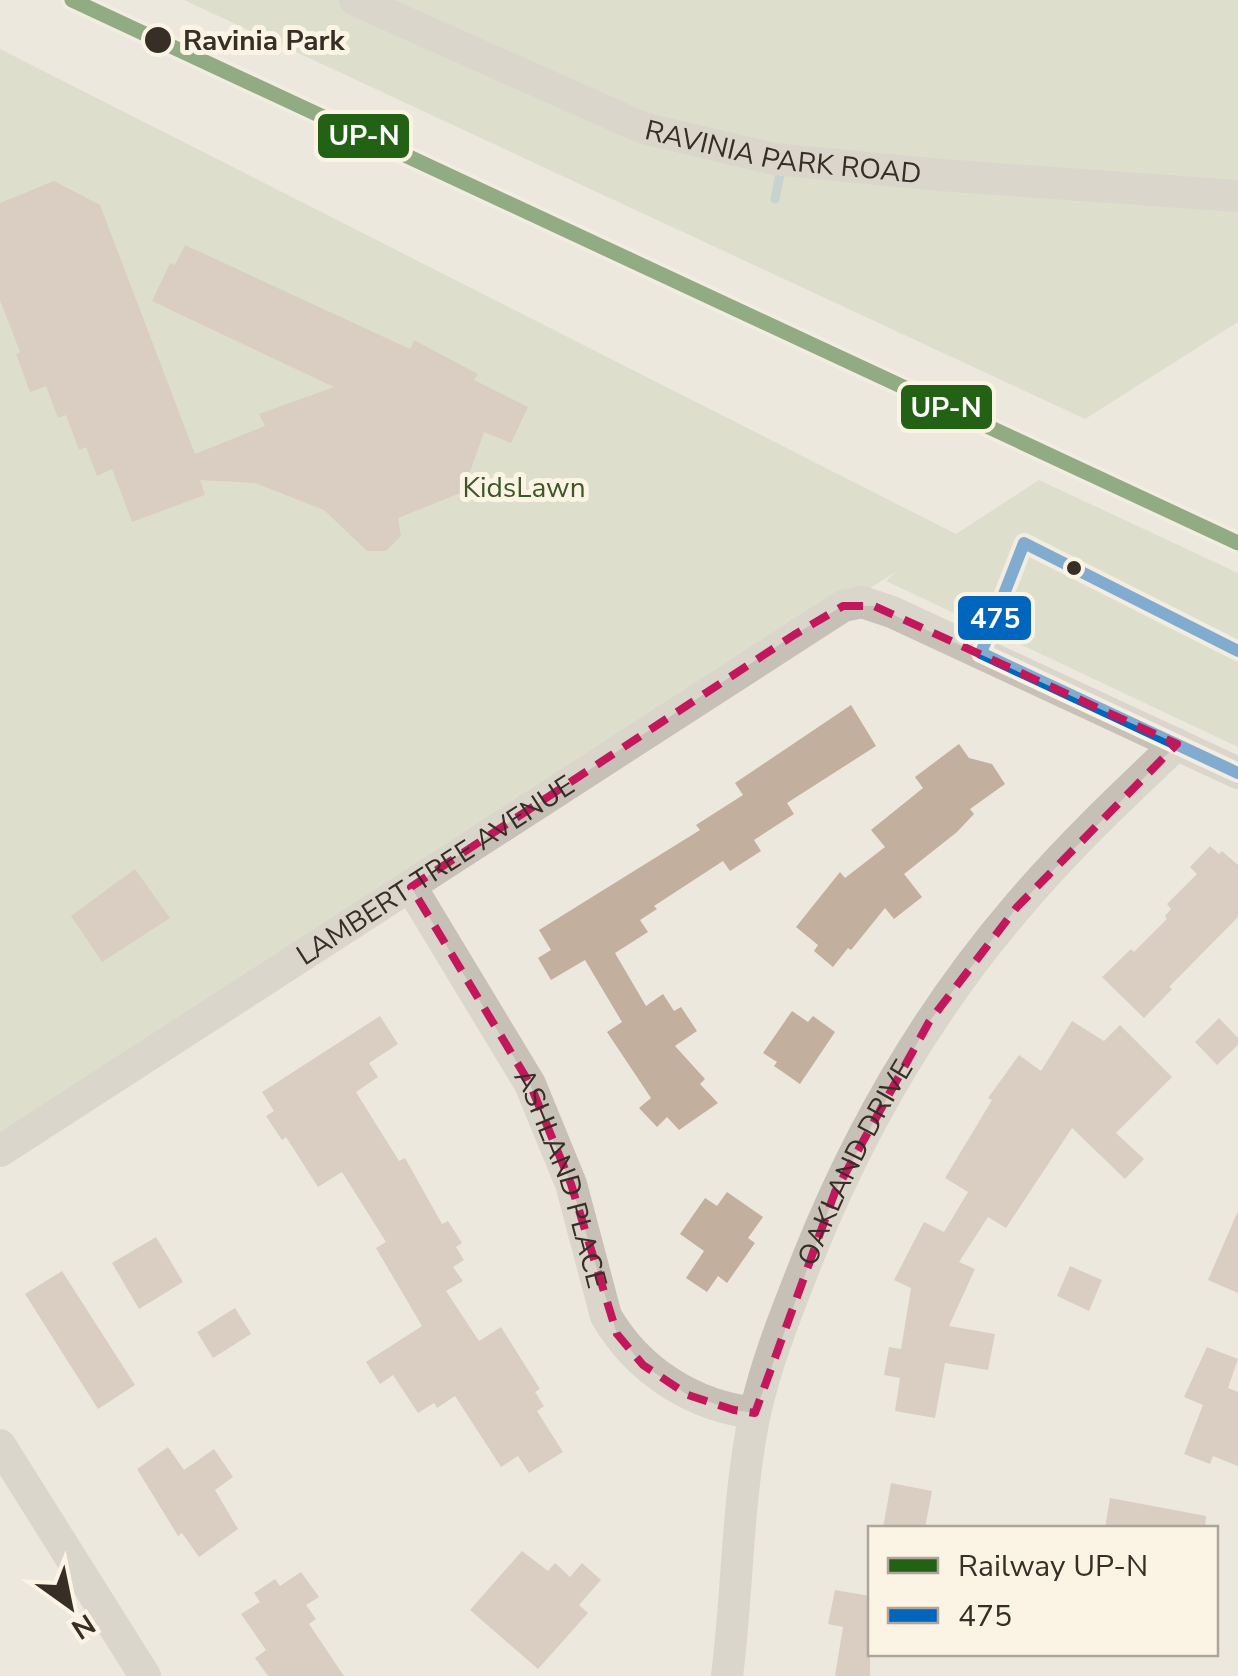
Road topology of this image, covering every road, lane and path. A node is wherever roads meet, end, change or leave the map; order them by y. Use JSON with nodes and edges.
{"nodes":[{"id":1,"x":355,"y":0,"type":"edge"},
{"id":2,"x":1238,"y":196,"type":"edge"},
{"id":3,"x":1177,"y":744,"type":"junction"},
{"id":4,"x":1238,"y":772,"type":"edge"},
{"id":5,"x":411,"y":887,"type":"junction"},
{"id":6,"x":0,"y":1151,"type":"edge"},
{"id":7,"x":755,"y":1412,"type":"junction"},
{"id":8,"x":0,"y":1445,"type":"edge"},
{"id":9,"x":142,"y":1675,"type":"edge"},
{"id":10,"x":727,"y":1676,"type":"edge"}],
"edges":[{"from":1,"to":2,"type":"street","name":"RAVINIA PARK ROAD"},
{"from":3,"to":4,"type":"street"},
{"from":3,"to":5,"type":"street","name":"LAMBERT TREE AVENUE"},
{"from":3,"to":7,"type":"street","name":"OAKLAND DRIVE"},
{"from":5,"to":6,"type":"street","name":"LAMBERT TREE AVENUE"},
{"from":5,"to":7,"type":"street","name":"ASHLAND PLACE"},
{"from":7,"to":10,"type":"street","name":"OAKLAND DRIVE"},
{"from":8,"to":9,"type":"street"}]}
